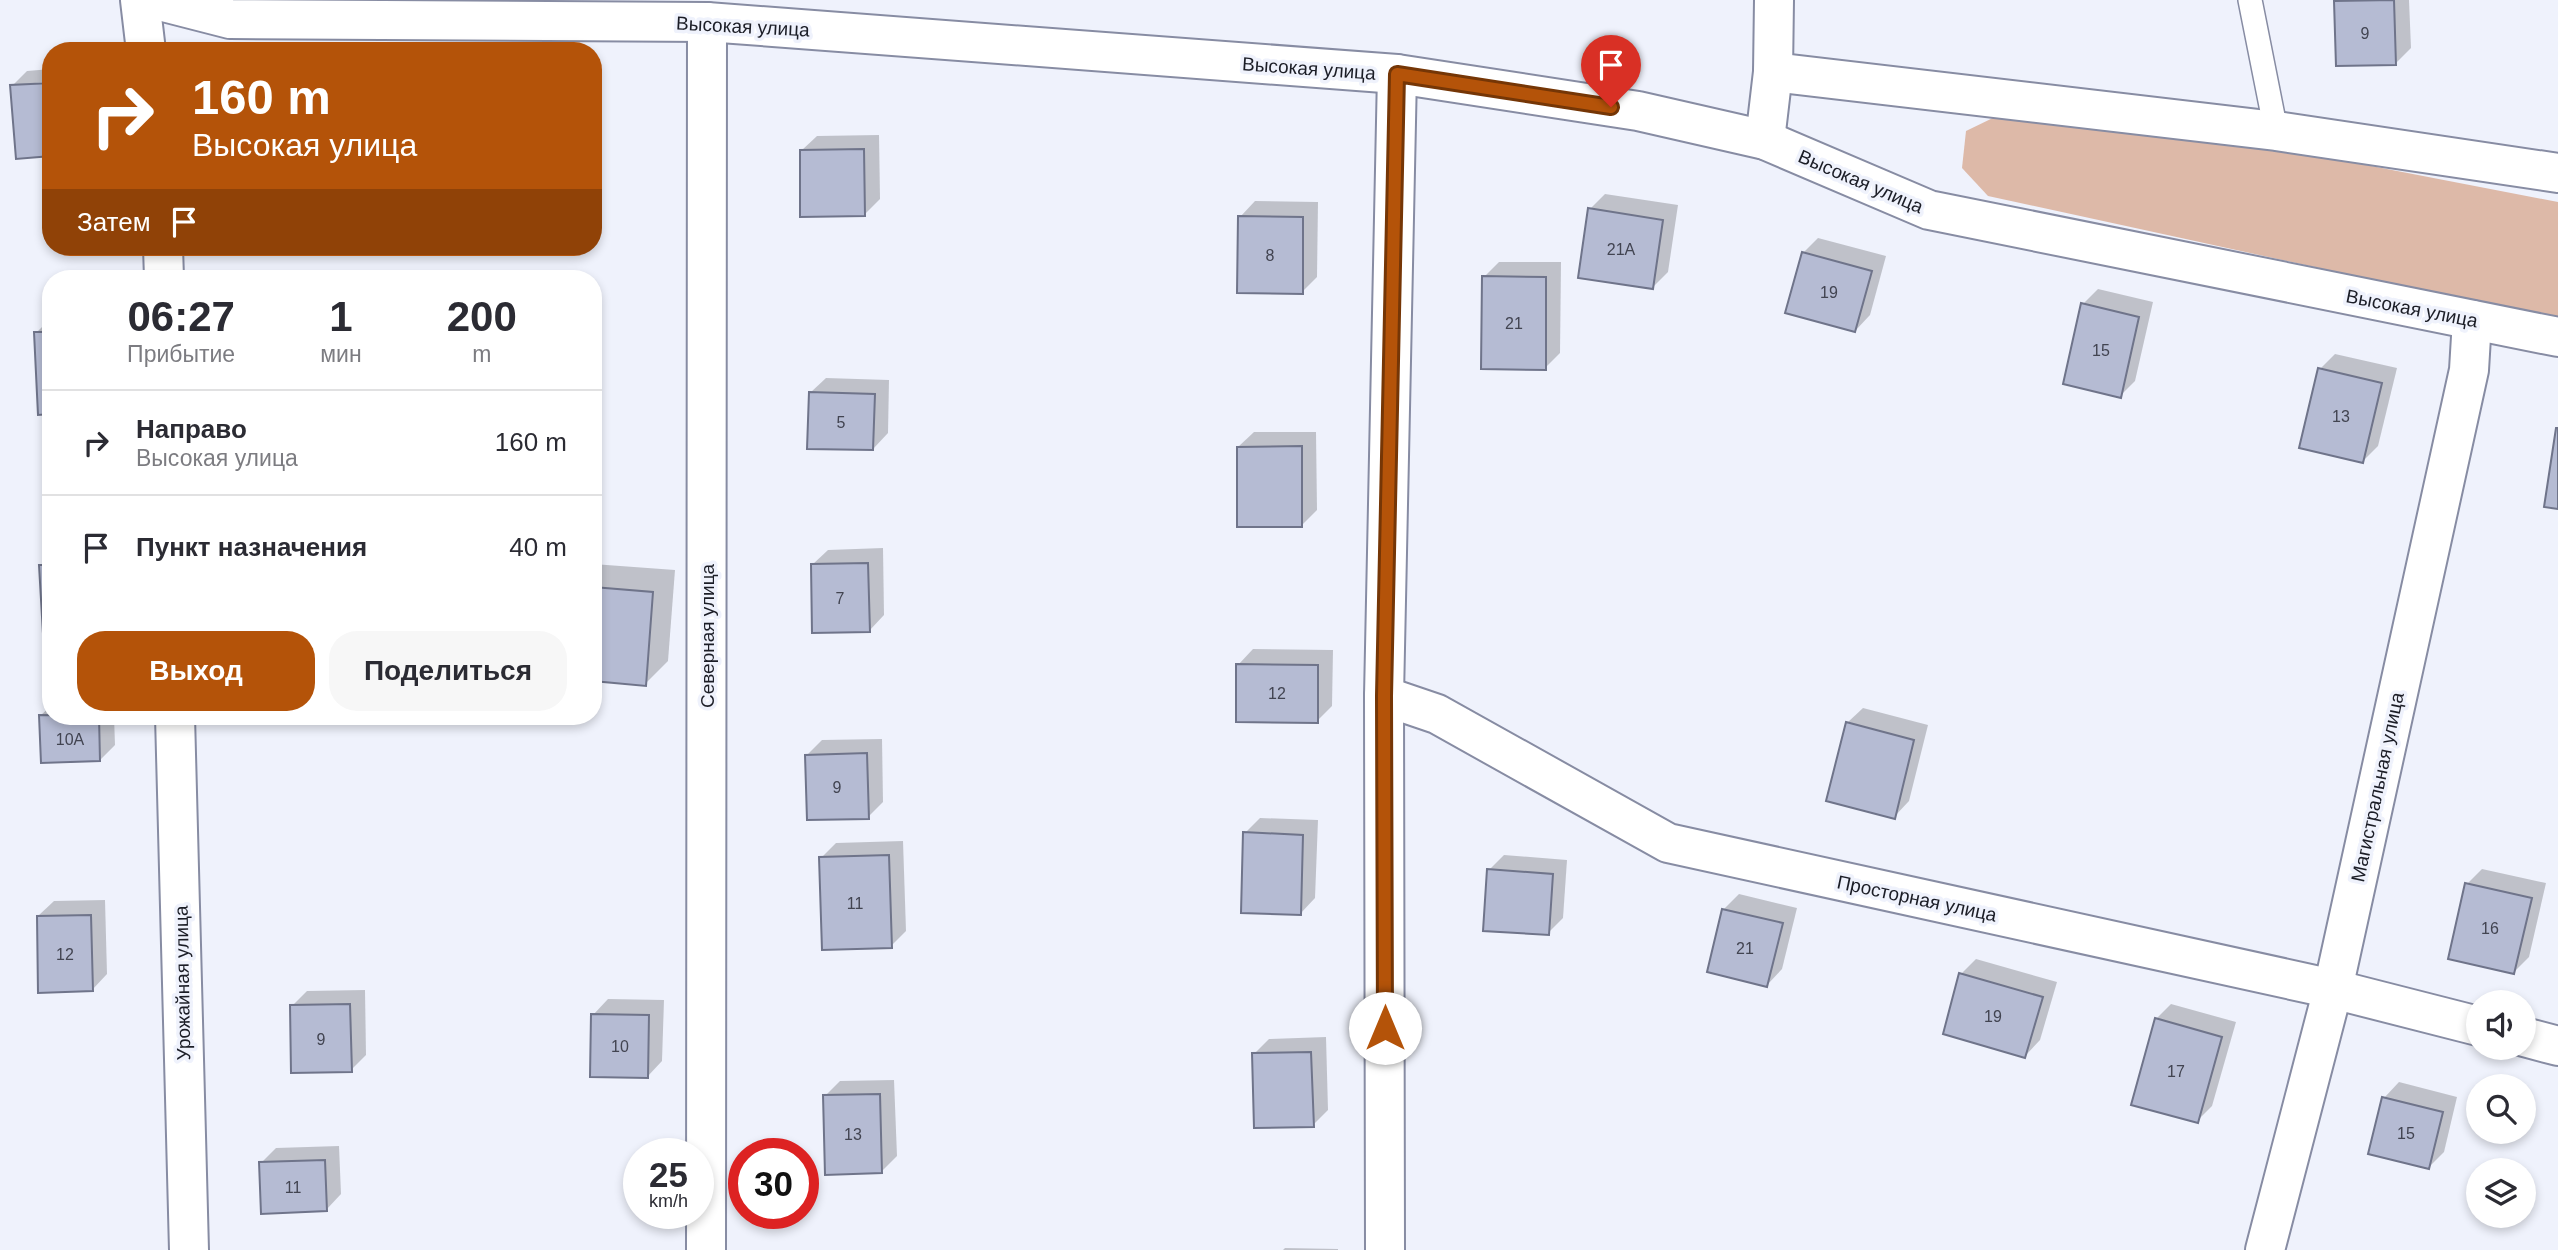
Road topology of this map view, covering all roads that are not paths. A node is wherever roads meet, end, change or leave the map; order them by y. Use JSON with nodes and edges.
{"nodes":[{"id":1,"x":140,"y":0,"type":"edge"},
{"id":2,"x":156,"y":0,"type":"edge"},
{"id":3,"x":1774,"y":0,"type":"edge"},
{"id":4,"x":2250,"y":0,"type":"edge"},
{"id":5,"x":707,"y":22,"type":"junction"},
{"id":6,"x":145,"y":42,"type":"edge"},
{"id":7,"x":1773,"y":72,"type":"junction"},
{"id":8,"x":1397,"y":74,"type":"junction"},
{"id":9,"x":2276,"y":131,"type":"junction"},
{"id":10,"x":1765,"y":140,"type":"junction"},
{"id":11,"x":2558,"y":173,"type":"edge"},
{"id":12,"x":2472,"y":320,"type":"junction"},
{"id":13,"x":2558,"y":337,"type":"edge"},
{"id":14,"x":1384,"y":696,"type":"junction"},
{"id":15,"x":175,"y":725,"type":"edge"},
{"id":16,"x":2333,"y":989,"type":"junction"},
{"id":17,"x":2466,"y":1023,"type":"edge"},
{"id":18,"x":2536,"y":1040,"type":"edge"},
{"id":19,"x":2558,"y":1046,"type":"edge"},
{"id":20,"x":189,"y":1250,"type":"edge"},
{"id":21,"x":706,"y":1250,"type":"edge"},
{"id":22,"x":1385,"y":1250,"type":"edge"},
{"id":23,"x":2265,"y":1250,"type":"edge"}],
"edges":[{"from":1,"to":6,"type":"street"},
{"from":2,"to":5,"type":"street","name":"Высокая улица"},
{"from":3,"to":7,"type":"street"},
{"from":4,"to":9,"type":"lane"},
{"from":5,"to":8,"type":"street","name":"Высокая улица"},
{"from":5,"to":21,"type":"street","name":"Северная улица"},
{"from":7,"to":9,"type":"street"},
{"from":7,"to":10,"type":"street"},
{"from":8,"to":10,"type":"street","name":"Высокая улица"},
{"from":8,"to":14,"type":"street"},
{"from":9,"to":11,"type":"street"},
{"from":10,"to":12,"type":"street","name":"Высокая улица"},
{"from":12,"to":13,"type":"street","name":"Высокая улица"},
{"from":12,"to":16,"type":"street","name":"Магистральная улица"},
{"from":14,"to":16,"type":"street","name":"Просторная улица"},
{"from":14,"to":22,"type":"street"},
{"from":15,"to":20,"type":"street","name":"Урожайная улица"},
{"from":16,"to":17,"type":"street","name":"Просторная улица"},
{"from":16,"to":23,"type":"street","name":"Магистральная улица"},
{"from":18,"to":19,"type":"street"}]}
